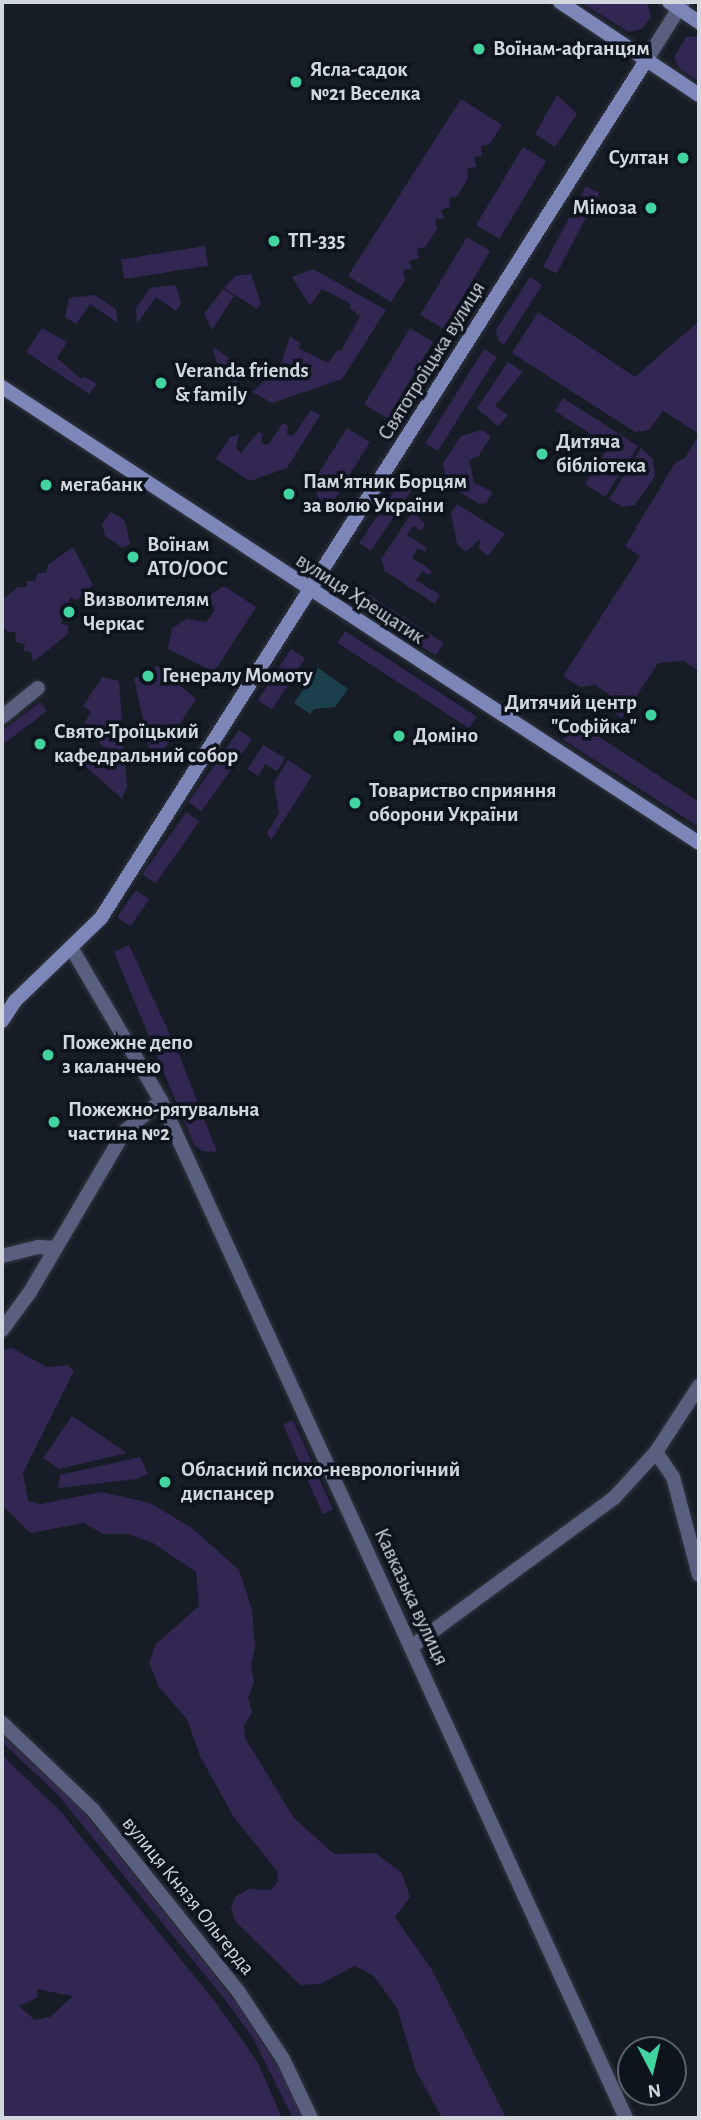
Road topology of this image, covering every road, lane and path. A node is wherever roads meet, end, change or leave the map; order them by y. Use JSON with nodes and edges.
{"nodes":[{"id":1,"x":560,"y":2,"type":"edge"},
{"id":2,"x":677,"y":4,"type":"edge"},
{"id":3,"x":699,"y":22,"type":"edge"},
{"id":4,"x":647,"y":59,"type":"junction"},
{"id":5,"x":699,"y":95,"type":"edge"},
{"id":6,"x":2,"y":387,"type":"edge"},
{"id":7,"x":310,"y":592,"type":"junction"},
{"id":8,"x":38,"y":688,"type":"dead end"},
{"id":9,"x":2,"y":717,"type":"edge"},
{"id":10,"x":699,"y":843,"type":"edge"},
{"id":11,"x":72,"y":949,"type":"junction"},
{"id":12,"x":2,"y":1021,"type":"edge"},
{"id":13,"x":162,"y":1101,"type":"junction"},
{"id":14,"x":55,"y":1248,"type":"junction"},
{"id":15,"x":2,"y":1256,"type":"edge"},
{"id":16,"x":2,"y":1330,"type":"edge"},
{"id":17,"x":699,"y":1386,"type":"edge"},
{"id":18,"x":656,"y":1451,"type":"junction"},
{"id":19,"x":699,"y":1575,"type":"edge"},
{"id":20,"x":411,"y":1647,"type":"junction"},
{"id":21,"x":2,"y":1723,"type":"edge"},
{"id":22,"x":311,"y":2118,"type":"edge"},
{"id":23,"x":626,"y":2118,"type":"edge"}],
"edges":[{"from":1,"to":4,"type":"street"},
{"from":2,"to":3,"type":"street"},
{"from":2,"to":4,"type":"street","name":"Святотроїцька вулиця"},
{"from":4,"to":5,"type":"street"},
{"from":4,"to":7,"type":"street","name":"Святотроїцька вулиця"},
{"from":6,"to":7,"type":"street","name":"вулиця Хрещатик"},
{"from":7,"to":10,"type":"street","name":"вулиця Хрещатик"},
{"from":7,"to":11,"type":"street","name":"Святотроїцька вулиця"},
{"from":8,"to":9,"type":"street"},
{"from":11,"to":12,"type":"street","name":"Святотроїцька вулиця"},
{"from":11,"to":13,"type":"street","name":"Кавказька вулиця"},
{"from":13,"to":14,"type":"street"},
{"from":13,"to":20,"type":"street","name":"Кавказька вулиця"},
{"from":14,"to":15,"type":"street"},
{"from":14,"to":16,"type":"street"},
{"from":17,"to":18,"type":"street"},
{"from":18,"to":19,"type":"street"},
{"from":18,"to":20,"type":"street"},
{"from":20,"to":23,"type":"street","name":"Кавказька вулиця"},
{"from":21,"to":22,"type":"street","name":"вулиця Князя Ольгерда"}]}
